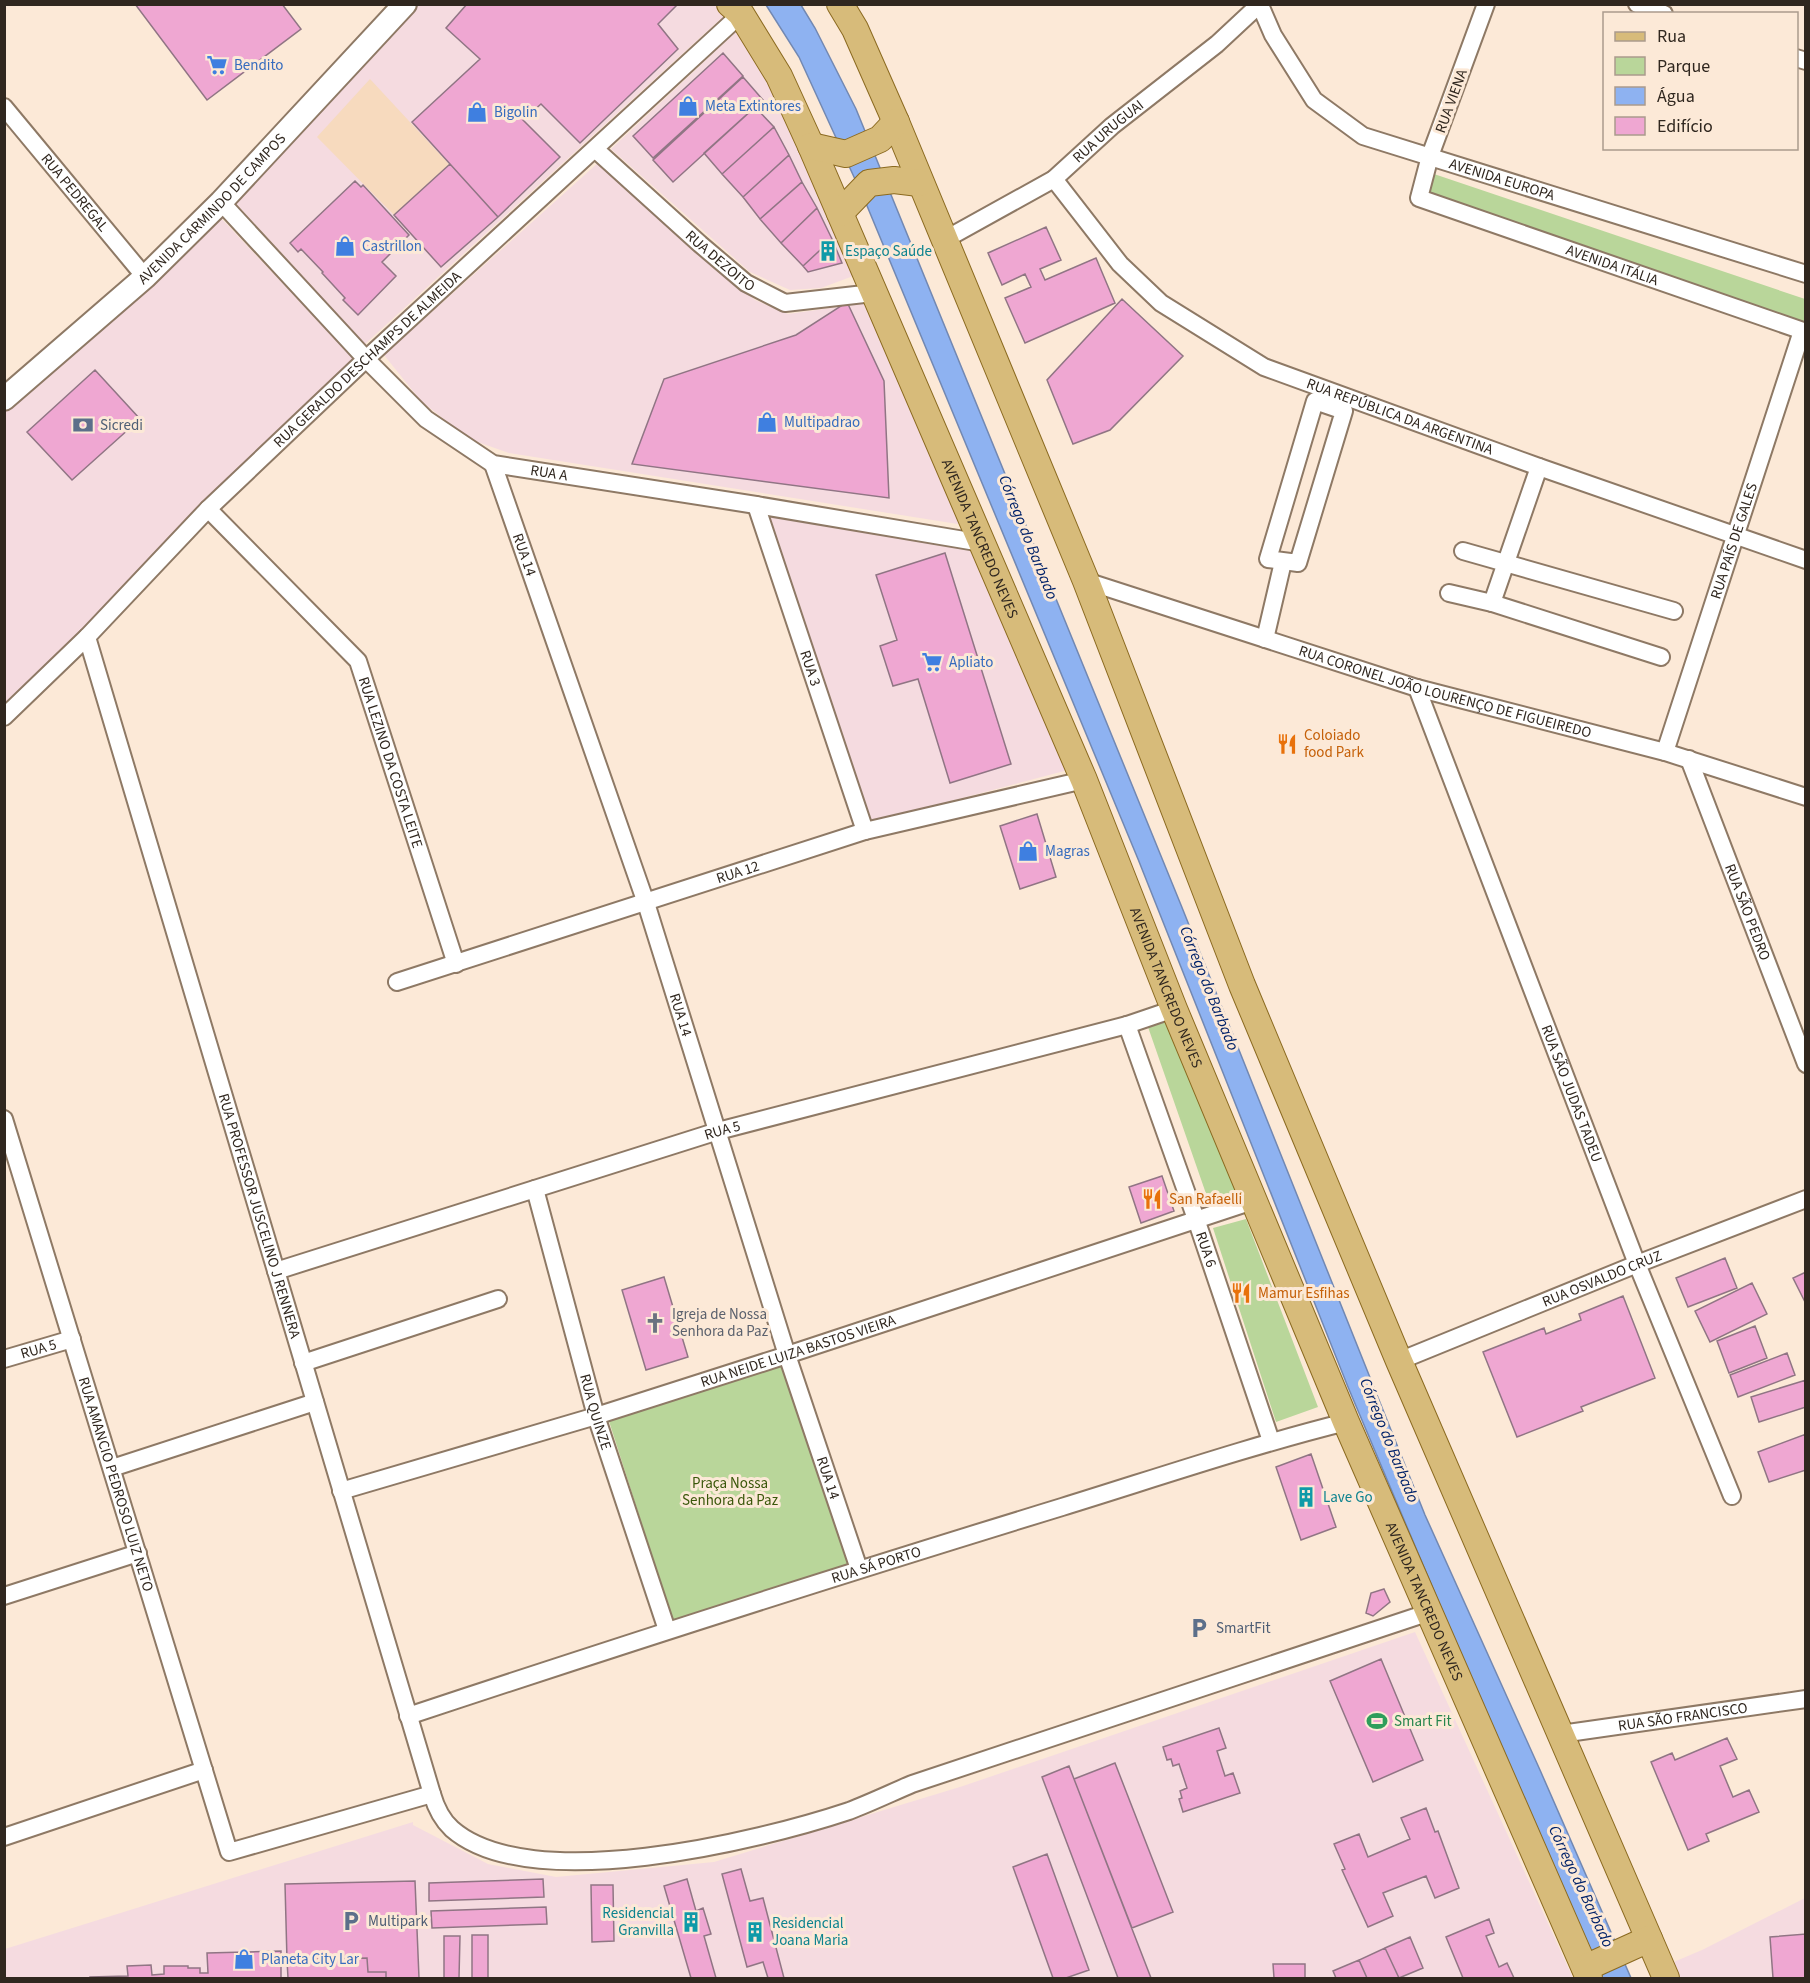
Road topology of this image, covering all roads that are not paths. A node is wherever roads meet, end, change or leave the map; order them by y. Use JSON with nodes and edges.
{"nodes":[{"id":1,"x":405,"y":4,"type":"edge"},
{"id":2,"x":840,"y":4,"type":"edge"},
{"id":3,"x":1486,"y":4,"type":"edge"},
{"id":4,"x":1637,"y":4,"type":"edge"},
{"id":5,"x":1260,"y":5,"type":"edge"},
{"id":6,"x":735,"y":10,"type":"edge"},
{"id":7,"x":1659,"y":12,"type":"edge"},
{"id":8,"x":4,"y":107,"type":"edge"},
{"id":9,"x":888,"y":131,"type":"junction"},
{"id":10,"x":811,"y":146,"type":"junction"},
{"id":11,"x":596,"y":149,"type":"junction"},
{"id":12,"x":1430,"y":156,"type":"junction"},
{"id":13,"x":1054,"y":179,"type":"junction"},
{"id":14,"x":920,"y":183,"type":"junction"},
{"id":15,"x":1419,"y":198,"type":"joint"},
{"id":16,"x":221,"y":202,"type":"junction"},
{"id":17,"x":840,"y":213,"type":"junction"},
{"id":18,"x":944,"y":240,"type":"junction"},
{"id":19,"x":1806,"y":274,"type":"edge"},
{"id":20,"x":145,"y":277,"type":"junction"},
{"id":21,"x":873,"y":293,"type":"junction"},
{"id":22,"x":1804,"y":331,"type":"edge"},
{"id":23,"x":366,"y":359,"type":"junction"},
{"id":24,"x":4,"y":399,"type":"edge"},
{"id":25,"x":492,"y":464,"type":"junction"},
{"id":26,"x":1539,"y":467,"type":"junction"},
{"id":27,"x":756,"y":505,"type":"junction"},
{"id":28,"x":208,"y":509,"type":"junction"},
{"id":29,"x":1736,"y":535,"type":"junction"},
{"id":30,"x":982,"y":543,"type":"junction"},
{"id":31,"x":1463,"y":551,"type":"dead end"},
{"id":32,"x":1806,"y":560,"type":"edge"},
{"id":33,"x":1282,"y":562,"type":"junction"},
{"id":34,"x":1505,"y":564,"type":"junction"},
{"id":35,"x":1086,"y":581,"type":"junction"},
{"id":36,"x":1449,"y":593,"type":"dead end"},
{"id":37,"x":1492,"y":603,"type":"junction"},
{"id":38,"x":1674,"y":611,"type":"dead end"},
{"id":39,"x":87,"y":637,"type":"junction"},
{"id":40,"x":1265,"y":639,"type":"junction"},
{"id":41,"x":1661,"y":657,"type":"dead end"},
{"id":42,"x":1417,"y":687,"type":"junction"},
{"id":43,"x":4,"y":717,"type":"edge"},
{"id":44,"x":1665,"y":752,"type":"junction"},
{"id":45,"x":1689,"y":759,"type":"junction"},
{"id":46,"x":1084,"y":780,"type":"junction"},
{"id":47,"x":1806,"y":797,"type":"edge"},
{"id":48,"x":865,"y":831,"type":"junction"},
{"id":49,"x":646,"y":903,"type":"junction"},
{"id":50,"x":456,"y":964,"type":"junction"},
{"id":51,"x":397,"y":982,"type":"dead end"},
{"id":52,"x":1174,"y":1010,"type":"junction"},
{"id":53,"x":1127,"y":1025,"type":"junction"},
{"id":54,"x":1806,"y":1064,"type":"edge"},
{"id":55,"x":4,"y":1119,"type":"edge"},
{"id":56,"x":718,"y":1131,"type":"junction"},
{"id":57,"x":535,"y":1189,"type":"junction"},
{"id":58,"x":1806,"y":1199,"type":"edge"},
{"id":59,"x":1253,"y":1201,"type":"junction"},
{"id":60,"x":1196,"y":1219,"type":"junction"},
{"id":61,"x":1637,"y":1264,"type":"junction"},
{"id":62,"x":276,"y":1271,"type":"junction"},
{"id":63,"x":498,"y":1299,"type":"dead end"},
{"id":64,"x":72,"y":1339,"type":"junction"},
{"id":65,"x":787,"y":1355,"type":"junction"},
{"id":66,"x":4,"y":1359,"type":"edge"},
{"id":67,"x":1399,"y":1361,"type":"junction"},
{"id":68,"x":303,"y":1363,"type":"junction"},
{"id":69,"x":315,"y":1402,"type":"junction"},
{"id":70,"x":596,"y":1416,"type":"junction"},
{"id":71,"x":1346,"y":1422,"type":"junction"},
{"id":72,"x":1271,"y":1441,"type":"junction"},
{"id":73,"x":112,"y":1468,"type":"junction"},
{"id":74,"x":342,"y":1491,"type":"junction"},
{"id":75,"x":1732,"y":1496,"type":"dead end"},
{"id":76,"x":138,"y":1553,"type":"junction"},
{"id":77,"x":859,"y":1569,"type":"junction"},
{"id":78,"x":4,"y":1596,"type":"edge"},
{"id":79,"x":1430,"y":1612,"type":"junction"},
{"id":80,"x":667,"y":1630,"type":"junction"},
{"id":81,"x":1806,"y":1699,"type":"edge"},
{"id":82,"x":408,"y":1716,"type":"junction"},
{"id":83,"x":1561,"y":1734,"type":"junction"},
{"id":84,"x":204,"y":1770,"type":"junction"},
{"id":85,"x":432,"y":1794,"type":"junction"},
{"id":86,"x":4,"y":1837,"type":"edge"},
{"id":87,"x":1643,"y":1942,"type":"junction"},
{"id":88,"x":1590,"y":1970,"type":"edge"},
{"id":89,"x":1666,"y":1978,"type":"edge"}],
"edges":[{"from":1,"to":16,"type":"main road","name":"AVENIDA CARMINDO DE CAMPOS"},
{"from":2,"to":9,"type":"main road"},
{"from":3,"to":12,"type":"street","name":"RUA VIENA"},
{"from":4,"to":7,"type":"street"},
{"from":5,"to":12,"type":"street","name":"AVENIDA EUROPA"},
{"from":5,"to":13,"type":"street","name":"RUA URUGUAI"},
{"from":6,"to":10,"type":"main road","name":"AVENIDA TANCREDO NEVES"},
{"from":6,"to":11,"type":"street","name":"RUA GERALDO DESCHAMPS DE ALMEIDA"},
{"from":8,"to":20,"type":"street","name":"RUA PEDREGAL"},
{"from":9,"to":10,"type":"main road"},
{"from":9,"to":14,"type":"main road"},
{"from":10,"to":17,"type":"main road","name":"AVENIDA TANCREDO NEVES"},
{"from":11,"to":21,"type":"street","name":"RUA DEZOITO"},
{"from":11,"to":23,"type":"street","name":"RUA GERALDO DESCHAMPS DE ALMEIDA"},
{"from":12,"to":15,"type":"street","name":"RUA VIENA"},
{"from":12,"to":19,"type":"street","name":"AVENIDA EUROPA"},
{"from":13,"to":18,"type":"street","name":"RUA URUGUAI"},
{"from":13,"to":26,"type":"street","name":"RUA REPÚBLICA DA ARGENTINA"},
{"from":14,"to":17,"type":"main road"},
{"from":14,"to":18,"type":"main road"},
{"from":15,"to":22,"type":"street","name":"AVENIDA ITÁLIA"},
{"from":16,"to":20,"type":"main road","name":"AVENIDA CARMINDO DE CAMPOS"},
{"from":16,"to":23,"type":"street","name":"RUA A"},
{"from":17,"to":21,"type":"main road","name":"AVENIDA TANCREDO NEVES"},
{"from":18,"to":35,"type":"main road"},
{"from":20,"to":24,"type":"main road","name":"AVENIDA CARMINDO DE CAMPOS"},
{"from":21,"to":30,"type":"main road","name":"AVENIDA TANCREDO NEVES"},
{"from":22,"to":29,"type":"street","name":"RUA PAÍS DE GALES"},
{"from":23,"to":25,"type":"street","name":"RUA A"},
{"from":23,"to":28,"type":"street","name":"RUA GERALDO DESCHAMPS DE ALMEIDA"},
{"from":25,"to":27,"type":"street","name":"RUA A"},
{"from":25,"to":49,"type":"street","name":"RUA 14"},
{"from":26,"to":29,"type":"street","name":"RUA REPÚBLICA DA ARGENTINA"},
{"from":26,"to":34,"type":"street"},
{"from":27,"to":30,"type":"street","name":"RUA A"},
{"from":27,"to":48,"type":"street","name":"RUA 3"},
{"from":28,"to":39,"type":"street","name":"RUA GERALDO DESCHAMPS DE ALMEIDA"},
{"from":28,"to":50,"type":"street","name":"RUA LEZINO DA COSTA LEITE"},
{"from":29,"to":32,"type":"street","name":"RUA REPÚBLICA DA ARGENTINA"},
{"from":29,"to":44,"type":"street","name":"RUA PAÍS DE GALES"},
{"from":30,"to":46,"type":"main road","name":"AVENIDA TANCREDO NEVES"},
{"from":31,"to":34,"type":"street"},
{"from":33,"to":33,"type":"street"},
{"from":33,"to":40,"type":"street"},
{"from":34,"to":37,"type":"street"},
{"from":34,"to":38,"type":"street"},
{"from":35,"to":40,"type":"street","name":"RUA CORONEL JOÃO LOURENÇO DE FIGUEIREDO"},
{"from":35,"to":67,"type":"main road"},
{"from":36,"to":37,"type":"street"},
{"from":37,"to":41,"type":"street"},
{"from":39,"to":43,"type":"street","name":"RUA GERALDO DESCHAMPS DE ALMEIDA"},
{"from":39,"to":62,"type":"street","name":"RUA PROFESSOR JUSCELINO J RENNERA"},
{"from":40,"to":42,"type":"street","name":"RUA CORONEL JOÃO LOURENÇO DE FIGUEIREDO"},
{"from":42,"to":44,"type":"street","name":"RUA CORONEL JOÃO LOURENÇO DE FIGUEIREDO"},
{"from":42,"to":61,"type":"street","name":"RUA SÃO JUDAS TADEU"},
{"from":44,"to":45,"type":"street","name":"RUA CORONEL JOÃO LOURENÇO DE FIGUEIREDO"},
{"from":45,"to":47,"type":"street","name":"RUA CORONEL JOÃO LOURENÇO DE FIGUEIREDO"},
{"from":45,"to":54,"type":"street","name":"RUA SÃO PEDRO"},
{"from":46,"to":48,"type":"street","name":"RUA 12"},
{"from":46,"to":52,"type":"main road","name":"AVENIDA TANCREDO NEVES"},
{"from":48,"to":49,"type":"street","name":"RUA 12"},
{"from":49,"to":50,"type":"street","name":"RUA 12"},
{"from":49,"to":56,"type":"street","name":"RUA 14"},
{"from":50,"to":51,"type":"street","name":"RUA 12"},
{"from":52,"to":53,"type":"street","name":"RUA 5"},
{"from":52,"to":59,"type":"main road","name":"AVENIDA TANCREDO NEVES"},
{"from":53,"to":56,"type":"street","name":"RUA 5"},
{"from":53,"to":60,"type":"street","name":"RUA 6"},
{"from":55,"to":64,"type":"street","name":"RUA AMANCIO PEDROSO LUIZ NETO"},
{"from":56,"to":57,"type":"street","name":"RUA 5"},
{"from":56,"to":65,"type":"street","name":"RUA 14"},
{"from":57,"to":62,"type":"street","name":"RUA 5"},
{"from":57,"to":70,"type":"street","name":"RUA QUINZE"},
{"from":58,"to":61,"type":"street","name":"RUA OSVALDO CRUZ"},
{"from":59,"to":60,"type":"street","name":"RUA NEIDE LUIZA BASTOS VIEIRA"},
{"from":59,"to":71,"type":"main road","name":"AVENIDA TANCREDO NEVES"},
{"from":60,"to":65,"type":"street","name":"RUA NEIDE LUIZA BASTOS VIEIRA"},
{"from":60,"to":72,"type":"street","name":"RUA 6"},
{"from":61,"to":67,"type":"street","name":"RUA OSVALDO CRUZ"},
{"from":61,"to":75,"type":"street","name":"RUA SÃO JUDAS TADEU"},
{"from":62,"to":68,"type":"street","name":"RUA PROFESSOR JUSCELINO J RENNERA"},
{"from":63,"to":68,"type":"street"},
{"from":64,"to":66,"type":"street","name":"RUA 5"},
{"from":64,"to":73,"type":"street","name":"RUA AMANCIO PEDROSO LUIZ NETO"},
{"from":65,"to":70,"type":"street","name":"RUA NEIDE LUIZA BASTOS VIEIRA"},
{"from":65,"to":77,"type":"street","name":"RUA 14"},
{"from":67,"to":83,"type":"main road"},
{"from":68,"to":69,"type":"street","name":"RUA PROFESSOR JUSCELINO J RENNERA"},
{"from":69,"to":73,"type":"street"},
{"from":69,"to":74,"type":"street","name":"RUA PROFESSOR JUSCELINO J RENNERA"},
{"from":70,"to":74,"type":"street","name":"RUA NEIDE LUIZA BASTOS VIEIRA"},
{"from":70,"to":80,"type":"street","name":"RUA QUINZE"},
{"from":71,"to":72,"type":"street","name":"RUA SÁ PORTO"},
{"from":71,"to":79,"type":"main road","name":"AVENIDA TANCREDO NEVES"},
{"from":72,"to":77,"type":"street","name":"RUA SÁ PORTO"},
{"from":73,"to":76,"type":"street","name":"RUA AMANCIO PEDROSO LUIZ NETO"},
{"from":74,"to":82,"type":"street","name":"RUA PROFESSOR JUSCELINO J RENNERA"},
{"from":76,"to":78,"type":"street"},
{"from":76,"to":84,"type":"street","name":"RUA AMANCIO PEDROSO LUIZ NETO"},
{"from":77,"to":80,"type":"street","name":"RUA SÁ PORTO"},
{"from":79,"to":85,"type":"street","name":"RUA PROFESSOR JUSCELINO J RENNERA"},
{"from":79,"to":88,"type":"main road","name":"AVENIDA TANCREDO NEVES"},
{"from":80,"to":82,"type":"street","name":"RUA SÁ PORTO"},
{"from":81,"to":83,"type":"street","name":"RUA SÃO FRANCISCO"},
{"from":82,"to":85,"type":"street","name":"RUA PROFESSOR JUSCELINO J RENNERA"},
{"from":83,"to":87,"type":"main road"},
{"from":84,"to":85,"type":"street","name":"RUA AMANCIO PEDROSO LUIZ NETO"},
{"from":84,"to":86,"type":"street"},
{"from":87,"to":88,"type":"main road"},
{"from":87,"to":89,"type":"main road"}]}
